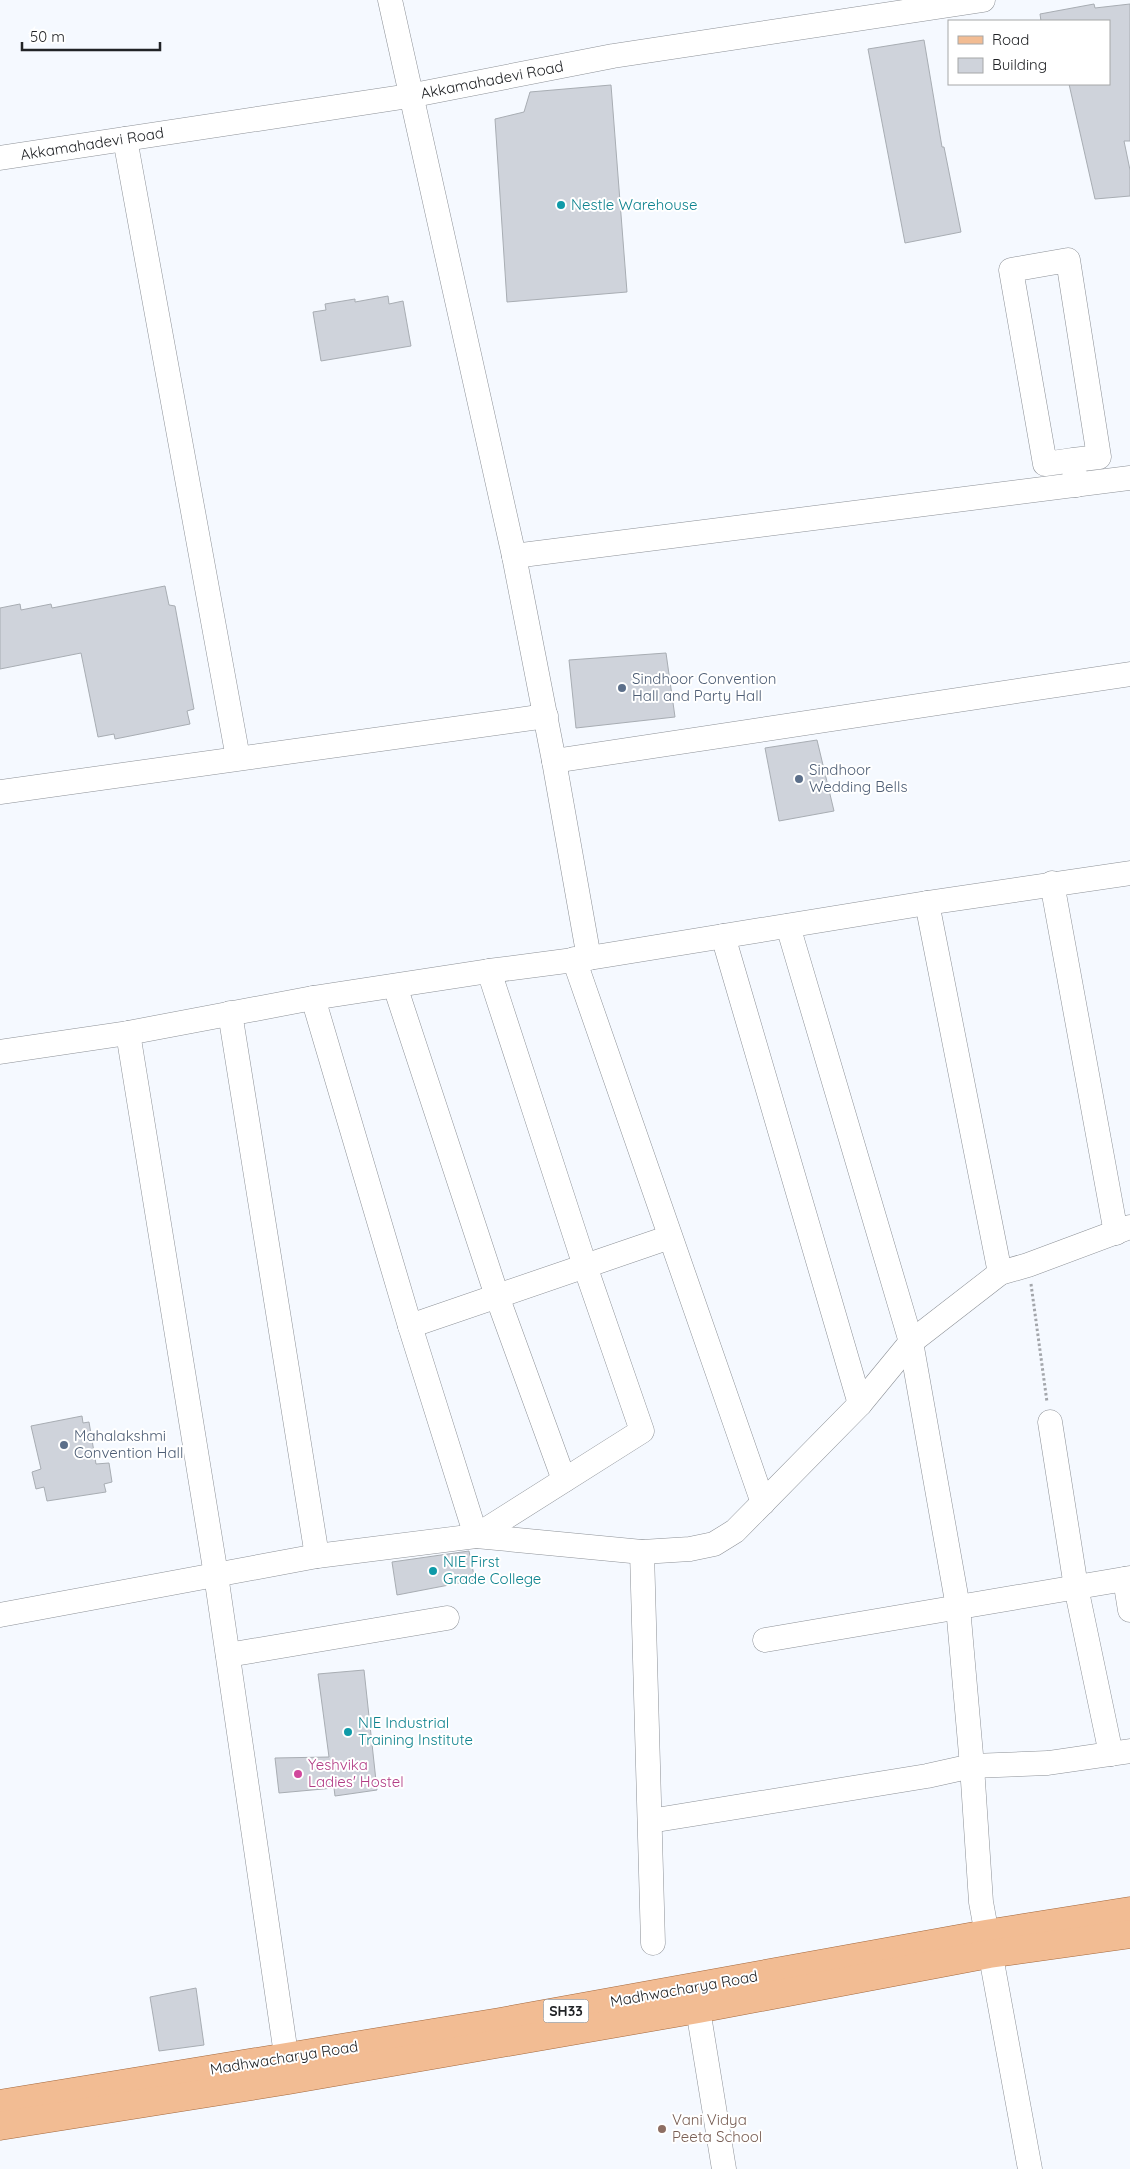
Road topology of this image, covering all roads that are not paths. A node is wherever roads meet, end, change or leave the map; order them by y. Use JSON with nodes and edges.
{"nodes":[{"id":1,"x":390,"y":0,"type":"edge"},
{"id":2,"x":983,"y":0,"type":"edge"},
{"id":3,"x":410,"y":96,"type":"junction"},
{"id":4,"x":125,"y":139,"type":"junction"},
{"id":5,"x":0,"y":158,"type":"edge"},
{"id":6,"x":1074,"y":460,"type":"junction"},
{"id":7,"x":1130,"y":478,"type":"edge"},
{"id":8,"x":1076,"y":485,"type":"junction"},
{"id":9,"x":514,"y":556,"type":"junction"},
{"id":10,"x":1130,"y":674,"type":"edge"},
{"id":11,"x":546,"y":716,"type":"junction"},
{"id":12,"x":238,"y":758,"type":"junction"},
{"id":13,"x":554,"y":761,"type":"junction"},
{"id":14,"x":0,"y":792,"type":"edge"},
{"id":15,"x":1130,"y":873,"type":"edge"},
{"id":16,"x":1052,"y":884,"type":"junction"},
{"id":17,"x":927,"y":903,"type":"junction"},
{"id":18,"x":788,"y":926,"type":"junction"},
{"id":19,"x":723,"y":936,"type":"junction"},
{"id":20,"x":582,"y":958,"type":"junction"},
{"id":21,"x":489,"y":971,"type":"junction"},
{"id":22,"x":395,"y":986,"type":"junction"},
{"id":23,"x":313,"y":998,"type":"junction"},
{"id":24,"x":230,"y":1013,"type":"junction"},
{"id":25,"x":128,"y":1033,"type":"junction"},
{"id":26,"x":0,"y":1052,"type":"edge"},
{"id":27,"x":1123,"y":1230,"type":"edge"},
{"id":28,"x":670,"y":1238,"type":"junction"},
{"id":29,"x":585,"y":1266,"type":"junction"},
{"id":30,"x":1000,"y":1273,"type":"junction"},
{"id":31,"x":497,"y":1296,"type":"junction"},
{"id":32,"x":410,"y":1326,"type":"junction"},
{"id":33,"x":911,"y":1342,"type":"junction"},
{"id":34,"x":860,"y":1404,"type":"junction"},
{"id":35,"x":1050,"y":1422,"type":"road end"},
{"id":36,"x":564,"y":1480,"type":"junction"},
{"id":37,"x":763,"y":1503,"type":"junction"},
{"id":38,"x":476,"y":1536,"type":"junction"},
{"id":39,"x":642,"y":1552,"type":"junction"},
{"id":40,"x":317,"y":1556,"type":"junction"},
{"id":41,"x":216,"y":1576,"type":"junction"},
{"id":42,"x":1128,"y":1578,"type":"edge"},
{"id":43,"x":1076,"y":1587,"type":"junction"},
{"id":44,"x":958,"y":1607,"type":"junction"},
{"id":45,"x":1130,"y":1610,"type":"edge"},
{"id":46,"x":0,"y":1615,"type":"edge"},
{"id":47,"x":447,"y":1618,"type":"dead end"},
{"id":48,"x":765,"y":1640,"type":"dead end"},
{"id":49,"x":228,"y":1655,"type":"junction"},
{"id":50,"x":1120,"y":1752,"type":"edge"},
{"id":51,"x":972,"y":1766,"type":"junction"},
{"id":52,"x":650,"y":1821,"type":"junction"},
{"id":53,"x":1130,"y":1911,"type":"edge"},
{"id":54,"x":1130,"y":1934,"type":"edge"},
{"id":55,"x":653,"y":1943,"type":"dead end"},
{"id":56,"x":988,"y":1944,"type":"junction"},
{"id":57,"x":696,"y":1998,"type":"junction"},
{"id":58,"x":288,"y":2068,"type":"junction"},
{"id":59,"x":0,"y":2104,"type":"edge"},
{"id":60,"x":0,"y":2126,"type":"edge"},
{"id":61,"x":724,"y":2169,"type":"edge"},
{"id":62,"x":1030,"y":2169,"type":"edge"}],
"edges":[{"from":1,"to":3,"type":"street"},
{"from":2,"to":3,"type":"street","name":"Akkamahadevi Road"},
{"from":3,"to":4,"type":"street","name":"Akkamahadevi Road"},
{"from":3,"to":9,"type":"street"},
{"from":4,"to":5,"type":"street","name":"Akkamahadevi Road"},
{"from":4,"to":12,"type":"street"},
{"from":6,"to":6,"type":"street"},
{"from":6,"to":8,"type":"street"},
{"from":7,"to":8,"type":"street"},
{"from":8,"to":9,"type":"street"},
{"from":9,"to":11,"type":"street"},
{"from":10,"to":13,"type":"street"},
{"from":11,"to":12,"type":"street"},
{"from":11,"to":13,"type":"street"},
{"from":12,"to":14,"type":"street"},
{"from":13,"to":20,"type":"street"},
{"from":15,"to":16,"type":"street"},
{"from":16,"to":17,"type":"street"},
{"from":16,"to":27,"type":"street"},
{"from":17,"to":18,"type":"street"},
{"from":17,"to":30,"type":"street"},
{"from":18,"to":19,"type":"street"},
{"from":18,"to":33,"type":"street"},
{"from":19,"to":20,"type":"street"},
{"from":19,"to":34,"type":"street"},
{"from":20,"to":21,"type":"street"},
{"from":20,"to":28,"type":"street"},
{"from":21,"to":22,"type":"street"},
{"from":21,"to":29,"type":"street"},
{"from":22,"to":23,"type":"street"},
{"from":22,"to":31,"type":"street"},
{"from":23,"to":24,"type":"street"},
{"from":23,"to":32,"type":"street"},
{"from":24,"to":25,"type":"street"},
{"from":24,"to":40,"type":"street"},
{"from":25,"to":26,"type":"street"},
{"from":25,"to":41,"type":"street"},
{"from":27,"to":30,"type":"street"},
{"from":28,"to":29,"type":"street"},
{"from":28,"to":37,"type":"street"},
{"from":29,"to":31,"type":"street"},
{"from":29,"to":36,"type":"street"},
{"from":30,"to":33,"type":"street"},
{"from":31,"to":32,"type":"street"},
{"from":31,"to":36,"type":"street"},
{"from":32,"to":38,"type":"street"},
{"from":33,"to":34,"type":"street"},
{"from":33,"to":44,"type":"street"},
{"from":34,"to":37,"type":"street"},
{"from":35,"to":43,"type":"street"},
{"from":36,"to":38,"type":"street"},
{"from":37,"to":39,"type":"street"},
{"from":38,"to":39,"type":"street"},
{"from":38,"to":40,"type":"street"},
{"from":39,"to":52,"type":"street"},
{"from":40,"to":41,"type":"street"},
{"from":41,"to":46,"type":"street"},
{"from":41,"to":49,"type":"street"},
{"from":42,"to":43,"type":"street"},
{"from":42,"to":45,"type":"street"},
{"from":43,"to":44,"type":"street"},
{"from":43,"to":50,"type":"street"},
{"from":44,"to":48,"type":"street"},
{"from":44,"to":51,"type":"street"},
{"from":47,"to":49,"type":"street"},
{"from":49,"to":58,"type":"street"},
{"from":50,"to":51,"type":"street"},
{"from":51,"to":52,"type":"street"},
{"from":51,"to":56,"type":"street"},
{"from":52,"to":55,"type":"street"},
{"from":53,"to":56,"type":"main road","name":"Madhwacharya Road","number":"SH33"},
{"from":54,"to":56,"type":"main road","name":"Madhwacharya Road"},
{"from":56,"to":57,"type":"main road","name":"Madhwacharya Road","number":"SH33"},
{"from":56,"to":62,"type":"street"},
{"from":57,"to":58,"type":"main road","name":"Madhwacharya Road","number":"SH33"},
{"from":57,"to":61,"type":"street"},
{"from":58,"to":59,"type":"main road","name":"Madhwacharya Road","number":"SH33"},
{"from":58,"to":60,"type":"main road","name":"Madhwacharya Road"}]}
